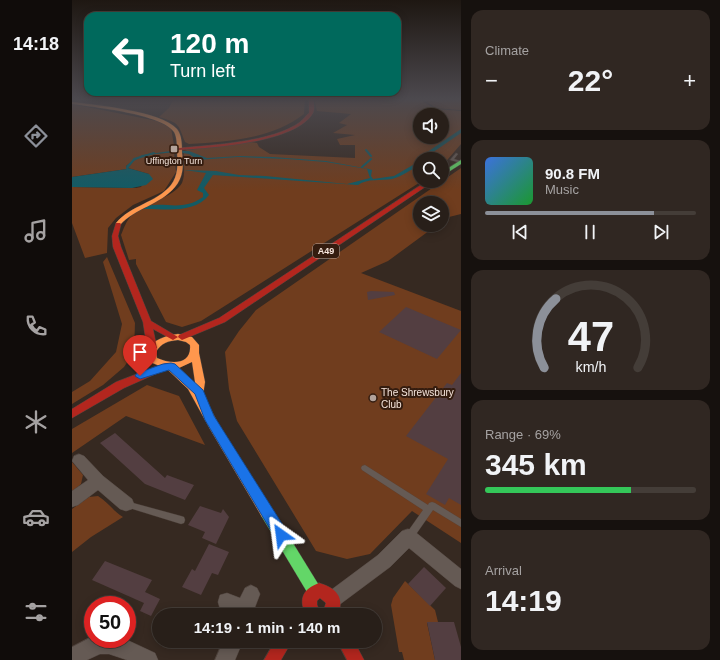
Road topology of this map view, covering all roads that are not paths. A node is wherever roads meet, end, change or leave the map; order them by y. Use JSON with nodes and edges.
{"nodes":[{"id":1,"x":173,"y":129,"type":"edge"},
{"id":2,"x":289,"y":129,"type":"edge"},
{"id":3,"x":180,"y":151,"type":"junction"},
{"id":4,"x":459,"y":160,"type":"edge"},
{"id":5,"x":449,"y":168,"type":"edge"},
{"id":6,"x":420,"y":188,"type":"edge"},
{"id":7,"x":222,"y":320,"type":"junction"},
{"id":8,"x":147,"y":322,"type":"junction"},
{"id":9,"x":178,"y":337,"type":"junction"},
{"id":10,"x":196,"y":351,"type":"junction"},
{"id":11,"x":149,"y":353,"type":"junction"},
{"id":12,"x":169,"y":367,"type":"junction"},
{"id":13,"x":133,"y":370,"type":"dead end"},
{"id":14,"x":120,"y":385,"type":"junction"},
{"id":15,"x":199,"y":392,"type":"junction"},
{"id":16,"x":72,"y":414,"type":"edge"},
{"id":17,"x":79,"y":460,"type":"dead end"},
{"id":18,"x":365,"y":468,"type":"dead end"},
{"id":19,"x":98,"y":481,"type":"junction"},
{"id":20,"x":72,"y":500,"type":"edge"},
{"id":21,"x":126,"y":504,"type":"joint"},
{"id":22,"x":428,"y":510,"type":"junction"},
{"id":23,"x":181,"y":520,"type":"dead end"},
{"id":24,"x":461,"y":523,"type":"edge"},
{"id":25,"x":408,"y":538,"type":"junction"},
{"id":26,"x":461,"y":580,"type":"edge"},
{"id":27,"x":315,"y":592,"type":"junction"},
{"id":28,"x":227,"y":602,"type":"dead end"},
{"id":29,"x":246,"y":606,"type":"edge"},
{"id":30,"x":310,"y":608,"type":"edge"},
{"id":31,"x":330,"y":608,"type":"edge"},
{"id":32,"x":334,"y":608,"type":"edge"},
{"id":33,"x":230,"y":648,"type":"edge"},
{"id":34,"x":280,"y":648,"type":"edge"},
{"id":35,"x":349,"y":648,"type":"edge"},
{"id":36,"x":73,"y":660,"type":"edge"},
{"id":37,"x":148,"y":660,"type":"edge"},
{"id":38,"x":225,"y":660,"type":"edge"},
{"id":39,"x":272,"y":660,"type":"edge"},
{"id":40,"x":356,"y":660,"type":"edge"}],
"edges":[{"from":1,"to":3,"type":"main road"},
{"from":2,"to":3,"type":"main road"},
{"from":3,"to":8,"type":"main road"},
{"from":4,"to":5,"type":"main road"},
{"from":6,"to":7,"type":"main road","number":"A49"},
{"from":7,"to":9,"type":"main road","number":"A49"},
{"from":7,"to":10,"type":"main road","number":"A49"},
{"from":8,"to":9,"type":"main road"},
{"from":8,"to":11,"type":"main road"},
{"from":9,"to":10,"type":"main road"},
{"from":9,"to":11,"type":"main road"},
{"from":10,"to":12,"type":"main road"},
{"from":10,"to":15,"type":"main road"},
{"from":11,"to":12,"type":"main road"},
{"from":12,"to":14,"type":"main road"},
{"from":12,"to":15,"type":"main road"},
{"from":13,"to":14,"type":"main road"},
{"from":14,"to":16,"type":"main road"},
{"from":15,"to":27,"type":"main road"},
{"from":17,"to":19,"type":"street"},
{"from":18,"to":22,"type":"lane"},
{"from":19,"to":20,"type":"street"},
{"from":19,"to":21,"type":"street"},
{"from":21,"to":23,"type":"lane"},
{"from":22,"to":24,"type":"lane"},
{"from":22,"to":25,"type":"lane"},
{"from":25,"to":26,"type":"street"},
{"from":25,"to":32,"type":"street"},
{"from":27,"to":30,"type":"main road"},
{"from":27,"to":31,"type":"main road"},
{"from":28,"to":29,"type":"street"},
{"from":33,"to":38,"type":"street"},
{"from":34,"to":39,"type":"main road"},
{"from":35,"to":40,"type":"main road"},
{"from":36,"to":37,"type":"street"}]}
